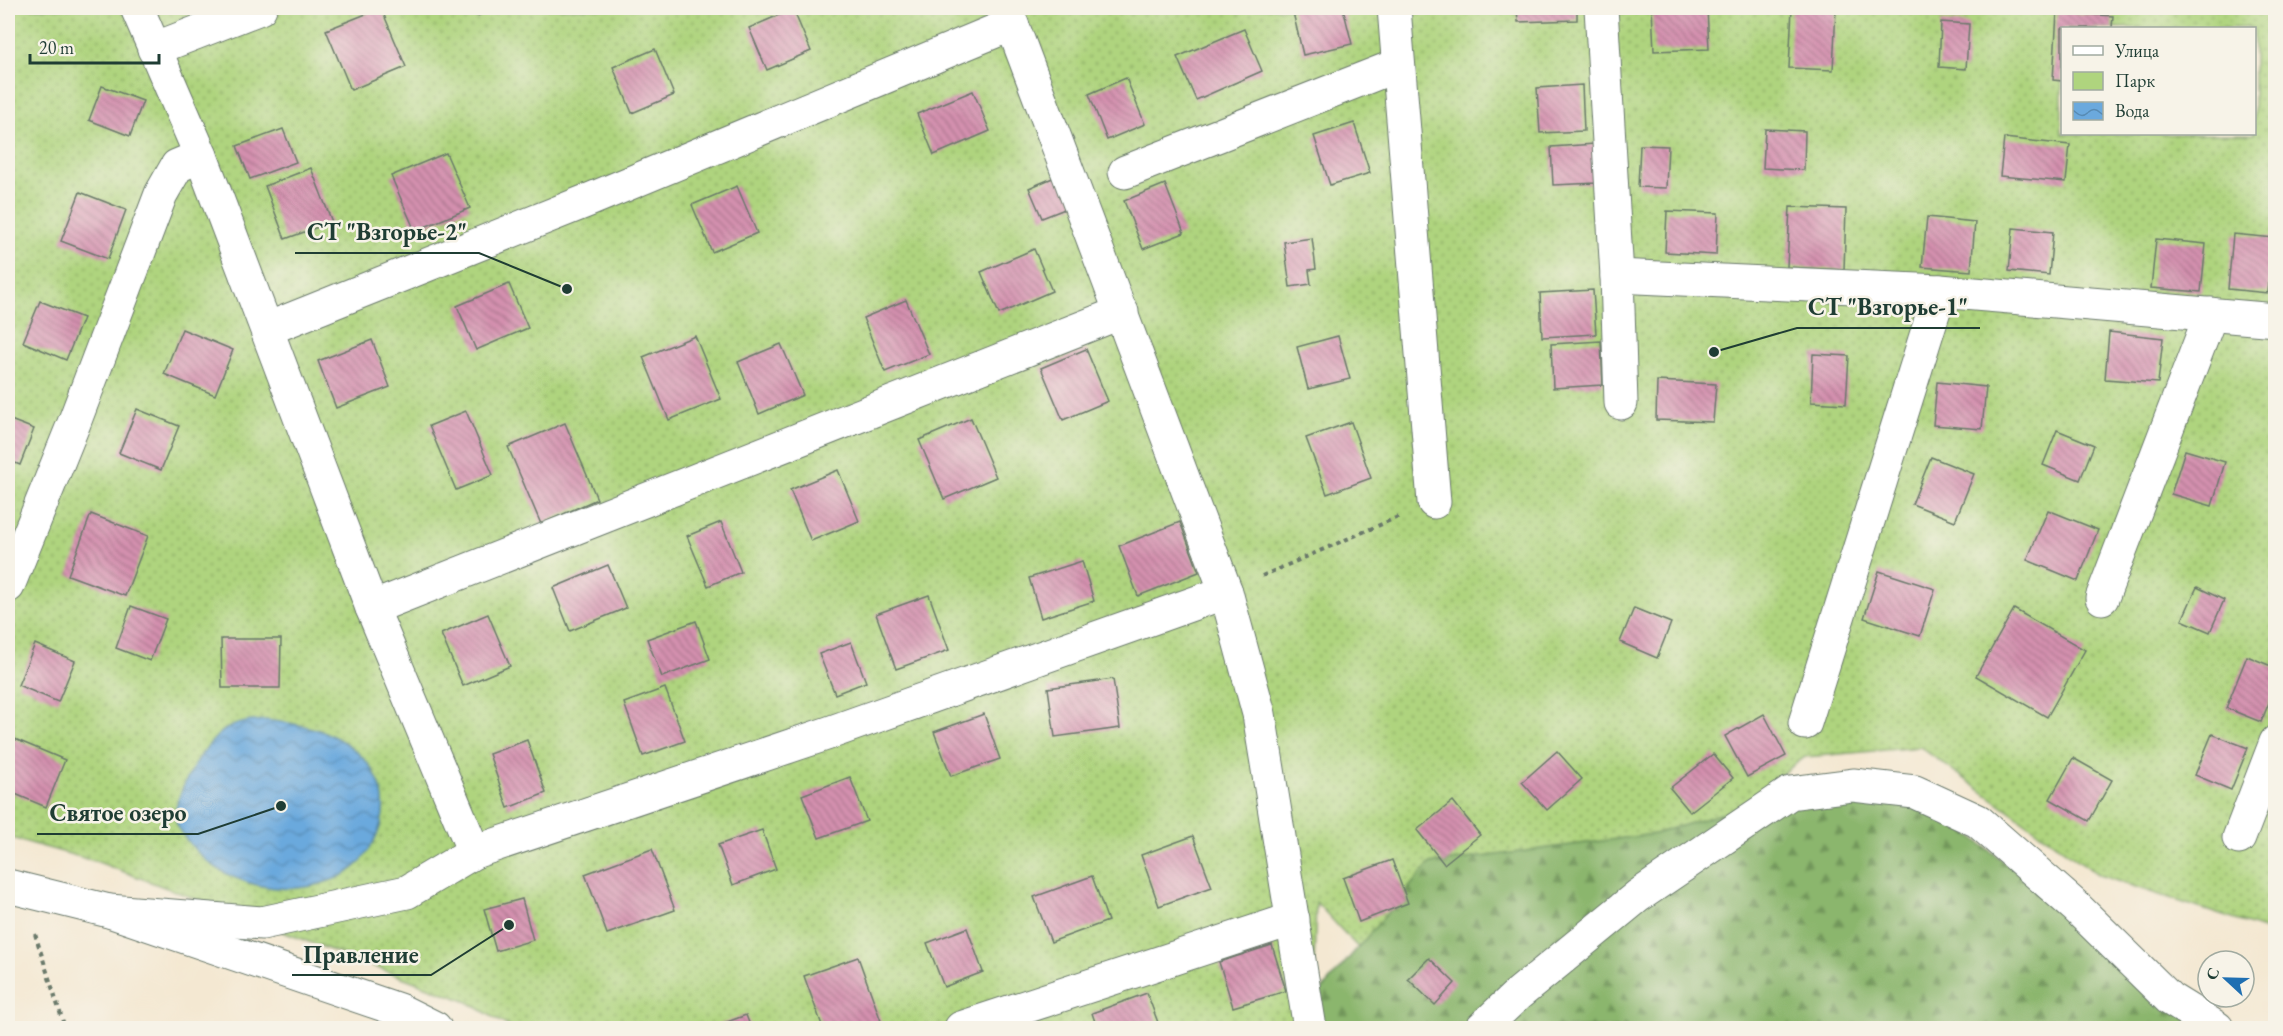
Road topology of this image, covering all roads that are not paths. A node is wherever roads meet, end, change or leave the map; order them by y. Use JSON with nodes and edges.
{"nodes":[{"id":1,"x":137,"y":8,"type":"edge"},
{"id":2,"x":260,"y":8,"type":"edge"},
{"id":3,"x":1394,"y":8,"type":"edge"},
{"id":4,"x":1601,"y":8,"type":"edge"},
{"id":5,"x":1009,"y":16,"type":"edge"},
{"id":6,"x":154,"y":49,"type":"junction"},
{"id":7,"x":1398,"y":65,"type":"junction"},
{"id":8,"x":201,"y":156,"type":"junction"},
{"id":9,"x":1125,"y":172,"type":"dead end"},
{"id":10,"x":1617,"y":276,"type":"junction"},
{"id":11,"x":1940,"y":291,"type":"junction"},
{"id":12,"x":1122,"y":312,"type":"junction"},
{"id":13,"x":2211,"y":314,"type":"junction"},
{"id":14,"x":2276,"y":320,"type":"edge"},
{"id":15,"x":267,"y":329,"type":"junction"},
{"id":16,"x":1621,"y":403,"type":"dead end"},
{"id":17,"x":1434,"y":501,"type":"road end"},
{"id":18,"x":8,"y":586,"type":"edge"},
{"id":19,"x":1226,"y":592,"type":"junction"},
{"id":20,"x":2102,"y":598,"type":"dead end"},
{"id":21,"x":372,"y":608,"type":"junction"},
{"id":22,"x":1805,"y":723,"type":"dead end"},
{"id":23,"x":2276,"y":742,"type":"edge"},
{"id":24,"x":2239,"y":838,"type":"dead end"},
{"id":25,"x":474,"y":852,"type":"junction"},
{"id":26,"x":14,"y":889,"type":"edge"},
{"id":27,"x":109,"y":911,"type":"junction"},
{"id":28,"x":1293,"y":919,"type":"junction"},
{"id":29,"x":435,"y":1029,"type":"edge"},
{"id":30,"x":961,"y":1029,"type":"edge"},
{"id":31,"x":1310,"y":1029,"type":"edge"},
{"id":32,"x":1482,"y":1029,"type":"edge"},
{"id":33,"x":2217,"y":1029,"type":"edge"}],
"edges":[{"from":1,"to":6,"type":"street"},
{"from":2,"to":6,"type":"street"},
{"from":3,"to":7,"type":"street"},
{"from":4,"to":10,"type":"street"},
{"from":5,"to":12,"type":"street"},
{"from":5,"to":15,"type":"street"},
{"from":6,"to":8,"type":"street"},
{"from":7,"to":9,"type":"street"},
{"from":7,"to":17,"type":"street"},
{"from":8,"to":15,"type":"street"},
{"from":8,"to":18,"type":"street"},
{"from":10,"to":11,"type":"street"},
{"from":10,"to":16,"type":"street"},
{"from":11,"to":13,"type":"street"},
{"from":11,"to":22,"type":"street"},
{"from":12,"to":19,"type":"street"},
{"from":12,"to":21,"type":"street"},
{"from":13,"to":14,"type":"street"},
{"from":13,"to":20,"type":"street"},
{"from":15,"to":21,"type":"street"},
{"from":19,"to":25,"type":"street"},
{"from":19,"to":28,"type":"street"},
{"from":21,"to":25,"type":"street"},
{"from":23,"to":24,"type":"street"},
{"from":25,"to":27,"type":"street"},
{"from":26,"to":27,"type":"street"},
{"from":27,"to":29,"type":"street"},
{"from":28,"to":30,"type":"street"},
{"from":28,"to":31,"type":"street"},
{"from":32,"to":33,"type":"street"}]}
